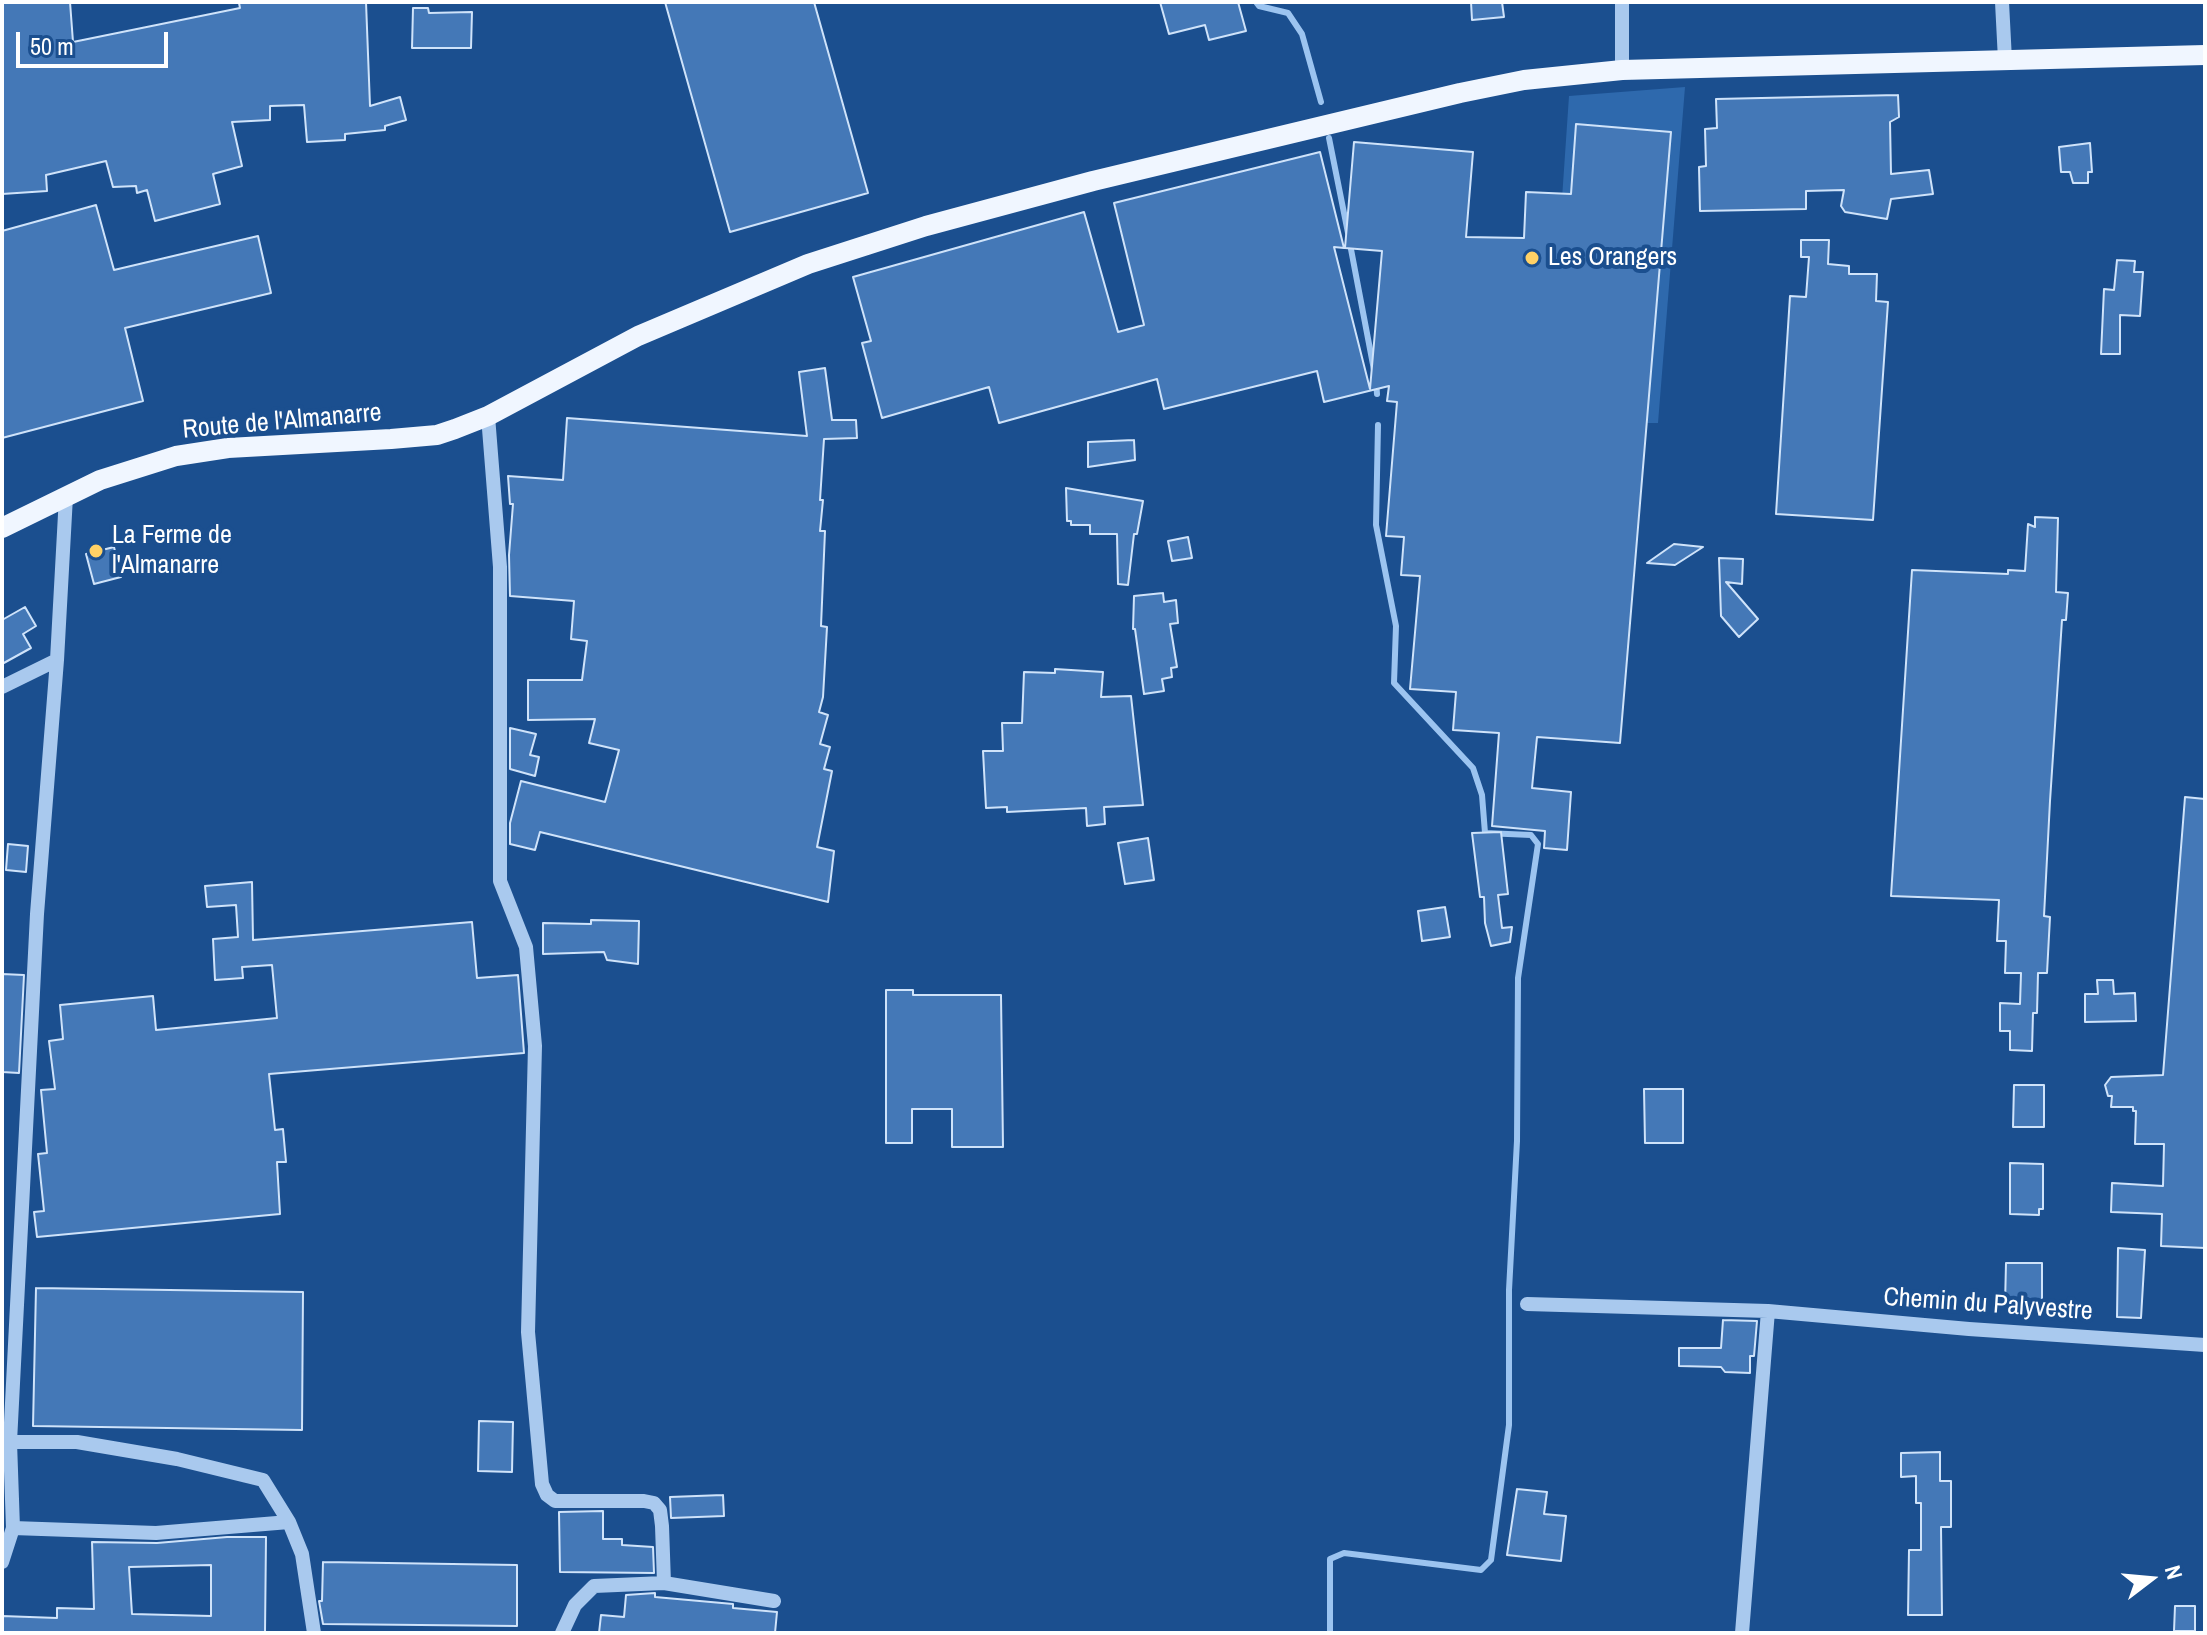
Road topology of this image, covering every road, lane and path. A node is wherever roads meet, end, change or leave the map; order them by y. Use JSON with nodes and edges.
{"nodes":[{"id":1,"x":1622,"y":2,"type":"edge"},
{"id":2,"x":2002,"y":2,"type":"edge"},
{"id":3,"x":2205,"y":55,"type":"edge"},
{"id":4,"x":2005,"y":60,"type":"junction"},
{"id":5,"x":1622,"y":70,"type":"junction"},
{"id":6,"x":488,"y":416,"type":"junction"},
{"id":7,"x":66,"y":496,"type":"junction"},
{"id":8,"x":2,"y":528,"type":"edge"},
{"id":9,"x":57,"y":660,"type":"junction"},
{"id":10,"x":2,"y":687,"type":"edge"},
{"id":11,"x":1527,"y":1304,"type":"dead end"},
{"id":12,"x":1768,"y":1311,"type":"junction"},
{"id":13,"x":2205,"y":1345,"type":"edge"},
{"id":14,"x":10,"y":1442,"type":"junction"},
{"id":15,"x":289,"y":1522,"type":"junction"},
{"id":16,"x":13,"y":1528,"type":"junction"},
{"id":17,"x":2,"y":1562,"type":"edge"},
{"id":18,"x":664,"y":1583,"type":"junction"},
{"id":19,"x":774,"y":1601,"type":"dead end"},
{"id":20,"x":314,"y":1633,"type":"edge"},
{"id":21,"x":562,"y":1633,"type":"edge"},
{"id":22,"x":1742,"y":1633,"type":"edge"}],
"edges":[{"from":1,"to":5,"type":"street"},
{"from":2,"to":4,"type":"street"},
{"from":3,"to":4,"type":"main road","name":"Route de l'Almanarre"},
{"from":4,"to":5,"type":"main road","name":"Route de l'Almanarre"},
{"from":5,"to":6,"type":"main road","name":"Route de l'Almanarre"},
{"from":6,"to":7,"type":"main road","name":"Route de l'Almanarre"},
{"from":6,"to":18,"type":"street"},
{"from":7,"to":8,"type":"main road","name":"Route de l'Almanarre"},
{"from":7,"to":9,"type":"street"},
{"from":9,"to":10,"type":"street"},
{"from":9,"to":14,"type":"street"},
{"from":11,"to":12,"type":"street","name":"Chemin du Palyvestre"},
{"from":12,"to":13,"type":"street","name":"Chemin du Palyvestre"},
{"from":12,"to":22,"type":"street"},
{"from":14,"to":15,"type":"street"},
{"from":14,"to":16,"type":"street"},
{"from":15,"to":16,"type":"street"},
{"from":15,"to":20,"type":"street"},
{"from":16,"to":17,"type":"street"},
{"from":18,"to":19,"type":"street"},
{"from":18,"to":21,"type":"street"}]}
